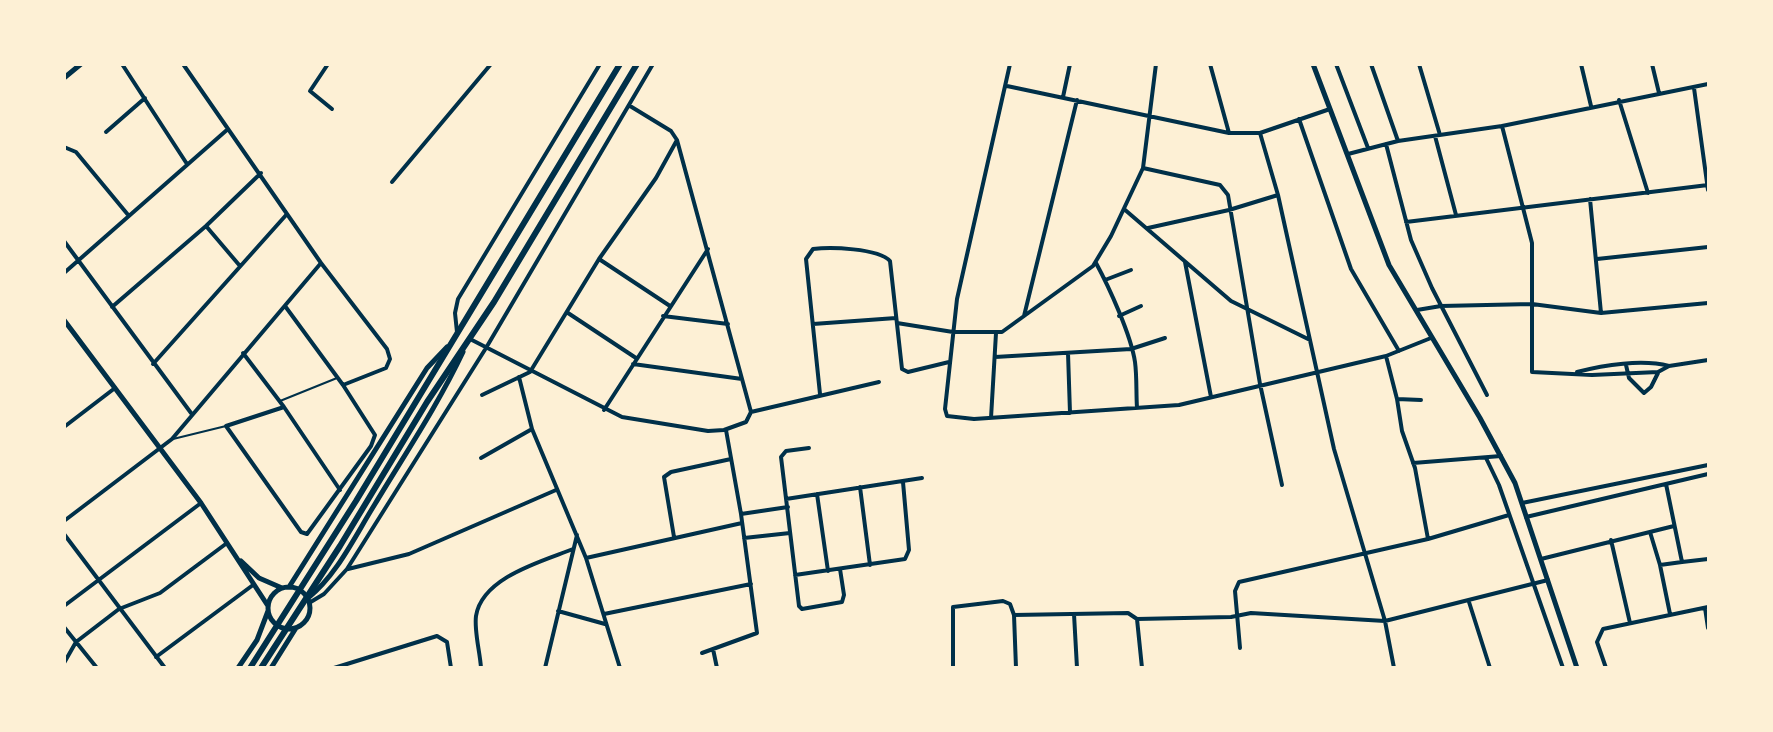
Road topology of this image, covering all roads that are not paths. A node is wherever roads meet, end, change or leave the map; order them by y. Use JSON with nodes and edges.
{"nodes":[{"id":1,"x":81,"y":64,"type":"edge"},
{"id":2,"x":122,"y":64,"type":"edge"},
{"id":3,"x":183,"y":64,"type":"edge"},
{"id":4,"x":328,"y":64,"type":"edge"},
{"id":5,"x":491,"y":64,"type":"edge"},
{"id":6,"x":600,"y":64,"type":"edge"},
{"id":7,"x":620,"y":64,"type":"edge"},
{"id":8,"x":637,"y":64,"type":"edge"},
{"id":9,"x":653,"y":64,"type":"edge"},
{"id":10,"x":1011,"y":64,"type":"edge"},
{"id":11,"x":1070,"y":64,"type":"edge"},
{"id":12,"x":1155,"y":64,"type":"edge"},
{"id":13,"x":1210,"y":64,"type":"edge"},
{"id":14,"x":1313,"y":64,"type":"edge"},
{"id":15,"x":1336,"y":64,"type":"edge"},
{"id":16,"x":1371,"y":64,"type":"edge"},
{"id":17,"x":1419,"y":64,"type":"edge"},
{"id":18,"x":1581,"y":64,"type":"edge"},
{"id":19,"x":1652,"y":64,"type":"edge"},
{"id":20,"x":64,"y":78,"type":"edge"},
{"id":21,"x":1708,"y":84,"type":"edge"},
{"id":22,"x":1007,"y":86,"type":"junction"},
{"id":23,"x":1694,"y":88,"type":"junction"},
{"id":24,"x":1659,"y":93,"type":"junction"},
{"id":25,"x":1063,"y":97,"type":"junction"},
{"id":26,"x":145,"y":98,"type":"junction"},
{"id":27,"x":1077,"y":100,"type":"junction"},
{"id":28,"x":1619,"y":100,"type":"junction"},
{"id":29,"x":630,"y":106,"type":"junction"},
{"id":30,"x":1591,"y":106,"type":"junction"},
{"id":31,"x":332,"y":109,"type":"dead end"},
{"id":32,"x":1330,"y":109,"type":"junction"},
{"id":33,"x":1150,"y":117,"type":"junction"},
{"id":34,"x":1299,"y":120,"type":"junction"},
{"id":35,"x":1502,"y":126,"type":"junction"},
{"id":36,"x":228,"y":129,"type":"junction"},
{"id":37,"x":106,"y":132,"type":"dead end"},
{"id":38,"x":1229,"y":133,"type":"junction"},
{"id":39,"x":1260,"y":133,"type":"junction"},
{"id":40,"x":1438,"y":135,"type":"junction"},
{"id":41,"x":677,"y":140,"type":"junction"},
{"id":42,"x":1398,"y":141,"type":"junction"},
{"id":43,"x":1386,"y":144,"type":"junction"},
{"id":44,"x":64,"y":147,"type":"edge"},
{"id":45,"x":1368,"y":148,"type":"junction"},
{"id":46,"x":1348,"y":154,"type":"junction"},
{"id":47,"x":187,"y":164,"type":"junction"},
{"id":48,"x":1143,"y":168,"type":"junction"},
{"id":49,"x":261,"y":173,"type":"junction"},
{"id":50,"x":392,"y":182,"type":"dead end"},
{"id":51,"x":1708,"y":187,"type":"edge"},
{"id":52,"x":1648,"y":193,"type":"junction"},
{"id":53,"x":1278,"y":195,"type":"junction"},
{"id":54,"x":1590,"y":199,"type":"junction"},
{"id":55,"x":1524,"y":205,"type":"junction"},
{"id":56,"x":1124,"y":209,"type":"junction"},
{"id":57,"x":1229,"y":210,"type":"junction"},
{"id":58,"x":287,"y":214,"type":"junction"},
{"id":59,"x":1456,"y":215,"type":"junction"},
{"id":60,"x":129,"y":216,"type":"junction"},
{"id":61,"x":1406,"y":222,"type":"junction"},
{"id":62,"x":206,"y":226,"type":"junction"},
{"id":63,"x":1148,"y":228,"type":"junction"},
{"id":64,"x":64,"y":241,"type":"edge"},
{"id":65,"x":1708,"y":247,"type":"edge"},
{"id":66,"x":708,"y":249,"type":"junction"},
{"id":67,"x":599,"y":259,"type":"junction"},
{"id":68,"x":1597,"y":259,"type":"junction"},
{"id":69,"x":79,"y":261,"type":"junction"},
{"id":70,"x":1185,"y":262,"type":"junction"},
{"id":71,"x":321,"y":263,"type":"junction"},
{"id":72,"x":1095,"y":263,"type":"junction"},
{"id":73,"x":240,"y":266,"type":"junction"},
{"id":74,"x":1131,"y":270,"type":"dead end"},
{"id":75,"x":64,"y":273,"type":"edge"},
{"id":76,"x":1105,"y":280,"type":"junction"},
{"id":77,"x":1708,"y":303,"type":"edge"},
{"id":78,"x":1532,"y":304,"type":"junction"},
{"id":79,"x":285,"y":306,"type":"junction"},
{"id":80,"x":670,"y":306,"type":"junction"},
{"id":81,"x":1141,"y":306,"type":"dead end"},
{"id":82,"x":1441,"y":306,"type":"junction"},
{"id":83,"x":112,"y":307,"type":"junction"},
{"id":84,"x":1246,"y":309,"type":"junction"},
{"id":85,"x":1417,"y":310,"type":"junction"},
{"id":86,"x":568,"y":313,"type":"junction"},
{"id":87,"x":1601,"y":313,"type":"junction"},
{"id":88,"x":663,"y":316,"type":"junction"},
{"id":89,"x":1119,"y":316,"type":"junction"},
{"id":90,"x":1024,"y":317,"type":"junction"},
{"id":91,"x":897,"y":321,"type":"junction"},
{"id":92,"x":66,"y":324,"type":"edge"},
{"id":93,"x":728,"y":324,"type":"junction"},
{"id":94,"x":813,"y":324,"type":"junction"},
{"id":95,"x":953,"y":332,"type":"junction"},
{"id":96,"x":996,"y":333,"type":"junction"},
{"id":97,"x":456,"y":337,"type":"junction"},
{"id":98,"x":1165,"y":338,"type":"dead end"},
{"id":99,"x":1431,"y":338,"type":"junction"},
{"id":100,"x":1310,"y":340,"type":"junction"},
{"id":101,"x":468,"y":341,"type":"junction"},
{"id":102,"x":486,"y":348,"type":"junction"},
{"id":103,"x":1131,"y":349,"type":"junction"},
{"id":104,"x":1399,"y":351,"type":"junction"},
{"id":105,"x":243,"y":353,"type":"junction"},
{"id":106,"x":1068,"y":353,"type":"junction"},
{"id":107,"x":1386,"y":356,"type":"junction"},
{"id":108,"x":995,"y":357,"type":"junction"},
{"id":109,"x":636,"y":358,"type":"junction"},
{"id":110,"x":1708,"y":360,"type":"edge"},
{"id":111,"x":949,"y":362,"type":"junction"},
{"id":112,"x":153,"y":364,"type":"junction"},
{"id":113,"x":633,"y":364,"type":"junction"},
{"id":114,"x":1626,"y":365,"type":"junction"},
{"id":115,"x":1669,"y":366,"type":"junction"},
{"id":116,"x":1318,"y":370,"type":"junction"},
{"id":117,"x":530,"y":372,"type":"junction"},
{"id":118,"x":1658,"y":372,"type":"junction"},
{"id":119,"x":1576,"y":373,"type":"junction"},
{"id":120,"x":1628,"y":374,"type":"junction"},
{"id":121,"x":519,"y":377,"type":"junction"},
{"id":122,"x":337,"y":378,"type":"junction"},
{"id":123,"x":742,"y":379,"type":"junction"},
{"id":124,"x":879,"y":382,"type":"dead end"},
{"id":125,"x":1260,"y":384,"type":"junction"},
{"id":126,"x":343,"y":385,"type":"junction"},
{"id":127,"x":115,"y":388,"type":"junction"},
{"id":128,"x":820,"y":394,"type":"junction"},
{"id":129,"x":482,"y":395,"type":"dead end"},
{"id":130,"x":1487,"y":395,"type":"dead end"},
{"id":131,"x":1211,"y":397,"type":"junction"},
{"id":132,"x":1397,"y":399,"type":"junction"},
{"id":133,"x":1421,"y":400,"type":"dead end"},
{"id":134,"x":280,"y":401,"type":"junction"},
{"id":135,"x":284,"y":407,"type":"junction"},
{"id":136,"x":1137,"y":408,"type":"junction"},
{"id":137,"x":604,"y":410,"type":"junction"},
{"id":138,"x":750,"y":412,"type":"junction"},
{"id":139,"x":191,"y":413,"type":"junction"},
{"id":140,"x":1070,"y":413,"type":"junction"},
{"id":141,"x":991,"y":418,"type":"junction"},
{"id":142,"x":226,"y":426,"type":"junction"},
{"id":143,"x":64,"y":427,"type":"edge"},
{"id":144,"x":532,"y":429,"type":"junction"},
{"id":145,"x":726,"y":430,"type":"junction"},
{"id":146,"x":172,"y":439,"type":"junction"},
{"id":147,"x":160,"y":447,"type":"junction"},
{"id":148,"x":809,"y":448,"type":"dead end"},
{"id":149,"x":1501,"y":456,"type":"junction"},
{"id":150,"x":481,"y":458,"type":"dead end"},
{"id":151,"x":731,"y":459,"type":"junction"},
{"id":152,"x":1486,"y":459,"type":"junction"},
{"id":153,"x":1413,"y":463,"type":"junction"},
{"id":154,"x":1708,"y":465,"type":"edge"},
{"id":155,"x":1708,"y":474,"type":"edge"},
{"id":156,"x":922,"y":478,"type":"dead end"},
{"id":157,"x":903,"y":482,"type":"junction"},
{"id":158,"x":1666,"y":484,"type":"junction"},
{"id":159,"x":1282,"y":485,"type":"dead end"},
{"id":160,"x":860,"y":488,"type":"junction"},
{"id":161,"x":340,"y":490,"type":"junction"},
{"id":162,"x":556,"y":490,"type":"junction"},
{"id":163,"x":817,"y":494,"type":"junction"},
{"id":164,"x":786,"y":499,"type":"junction"},
{"id":165,"x":201,"y":503,"type":"junction"},
{"id":166,"x":1522,"y":503,"type":"junction"},
{"id":167,"x":788,"y":507,"type":"junction"},
{"id":168,"x":741,"y":514,"type":"junction"},
{"id":169,"x":1509,"y":515,"type":"junction"},
{"id":170,"x":1526,"y":517,"type":"junction"},
{"id":171,"x":64,"y":521,"type":"edge"},
{"id":172,"x":742,"y":523,"type":"junction"},
{"id":173,"x":1674,"y":526,"type":"junction"},
{"id":174,"x":1650,"y":532,"type":"junction"},
{"id":175,"x":790,"y":533,"type":"junction"},
{"id":176,"x":64,"y":534,"type":"edge"},
{"id":177,"x":577,"y":535,"type":"junction"},
{"id":178,"x":674,"y":537,"type":"junction"},
{"id":179,"x":744,"y":538,"type":"junction"},
{"id":180,"x":1428,"y":539,"type":"junction"},
{"id":181,"x":1611,"y":540,"type":"junction"},
{"id":182,"x":227,"y":543,"type":"junction"},
{"id":183,"x":573,"y":549,"type":"junction"},
{"id":184,"x":1365,"y":553,"type":"junction"},
{"id":185,"x":235,"y":555,"type":"junction"},
{"id":186,"x":586,"y":558,"type":"junction"},
{"id":187,"x":1708,"y":558,"type":"edge"},
{"id":188,"x":1541,"y":559,"type":"junction"},
{"id":189,"x":1682,"y":562,"type":"junction"},
{"id":190,"x":870,"y":565,"type":"junction"},
{"id":191,"x":1660,"y":565,"type":"junction"},
{"id":192,"x":347,"y":569,"type":"junction"},
{"id":193,"x":840,"y":569,"type":"junction"},
{"id":194,"x":828,"y":571,"type":"junction"},
{"id":195,"x":795,"y":575,"type":"junction"},
{"id":196,"x":97,"y":580,"type":"junction"},
{"id":197,"x":1549,"y":580,"type":"junction"},
{"id":198,"x":751,"y":584,"type":"junction"},
{"id":199,"x":1535,"y":584,"type":"junction"},
{"id":200,"x":253,"y":585,"type":"junction"},
{"id":201,"x":286,"y":587,"type":"junction"},
{"id":202,"x":309,"y":600,"type":"junction"},
{"id":203,"x":1469,"y":602,"type":"junction"},
{"id":204,"x":64,"y":606,"type":"edge"},
{"id":205,"x":1707,"y":607,"type":"edge"},
{"id":206,"x":268,"y":608,"type":"junction"},
{"id":207,"x":119,"y":609,"type":"junction"},
{"id":208,"x":558,"y":611,"type":"junction"},
{"id":209,"x":604,"y":614,"type":"junction"},
{"id":210,"x":1074,"y":614,"type":"junction"},
{"id":211,"x":1670,"y":614,"type":"junction"},
{"id":212,"x":1014,"y":615,"type":"junction"},
{"id":213,"x":1239,"y":616,"type":"junction"},
{"id":214,"x":1137,"y":619,"type":"junction"},
{"id":215,"x":1385,"y":621,"type":"junction"},
{"id":216,"x":1630,"y":623,"type":"junction"},
{"id":217,"x":606,"y":624,"type":"junction"},
{"id":218,"x":64,"y":627,"type":"edge"},
{"id":219,"x":296,"y":628,"type":"junction"},
{"id":220,"x":1708,"y":628,"type":"edge"},
{"id":221,"x":76,"y":642,"type":"junction"},
{"id":222,"x":1240,"y":648,"type":"dead end"},
{"id":223,"x":713,"y":649,"type":"junction"},
{"id":224,"x":702,"y":653,"type":"dead end"},
{"id":225,"x":156,"y":657,"type":"junction"},
{"id":226,"x":64,"y":663,"type":"edge"},
{"id":227,"x":97,"y":668,"type":"edge"},
{"id":228,"x":165,"y":668,"type":"edge"},
{"id":229,"x":238,"y":668,"type":"edge"},
{"id":230,"x":250,"y":668,"type":"edge"},
{"id":231,"x":261,"y":668,"type":"edge"},
{"id":232,"x":271,"y":668,"type":"edge"},
{"id":233,"x":334,"y":668,"type":"edge"},
{"id":234,"x":451,"y":668,"type":"edge"},
{"id":235,"x":481,"y":668,"type":"edge"},
{"id":236,"x":545,"y":668,"type":"edge"},
{"id":237,"x":620,"y":668,"type":"edge"},
{"id":238,"x":717,"y":668,"type":"edge"},
{"id":239,"x":953,"y":668,"type":"edge"},
{"id":240,"x":1016,"y":668,"type":"edge"},
{"id":241,"x":1077,"y":668,"type":"edge"},
{"id":242,"x":1142,"y":668,"type":"edge"},
{"id":243,"x":1394,"y":668,"type":"edge"},
{"id":244,"x":1490,"y":668,"type":"edge"},
{"id":245,"x":1563,"y":668,"type":"edge"},
{"id":246,"x":1577,"y":668,"type":"edge"},
{"id":247,"x":1606,"y":668,"type":"edge"}],
"edges":[{"from":1,"to":20,"type":"main road"},
{"from":2,"to":26,"type":"street"},
{"from":3,"to":36,"type":"street"},
{"from":4,"to":31,"type":"street"},
{"from":5,"to":50,"type":"street"},
{"from":6,"to":97,"type":"street"},
{"from":7,"to":97,"type":"highway"},
{"from":8,"to":101,"type":"highway"},
{"from":9,"to":29,"type":"street"},
{"from":10,"to":22,"type":"street"},
{"from":11,"to":25,"type":"street"},
{"from":12,"to":33,"type":"street"},
{"from":13,"to":38,"type":"street"},
{"from":14,"to":32,"type":"main road"},
{"from":15,"to":45,"type":"street"},
{"from":16,"to":42,"type":"street"},
{"from":17,"to":40,"type":"street"},
{"from":18,"to":30,"type":"street"},
{"from":19,"to":24,"type":"street"},
{"from":21,"to":23,"type":"street"},
{"from":22,"to":25,"type":"street"},
{"from":22,"to":95,"type":"street"},
{"from":23,"to":24,"type":"street"},
{"from":23,"to":51,"type":"street"},
{"from":24,"to":28,"type":"street"},
{"from":25,"to":27,"type":"street"},
{"from":26,"to":37,"type":"street"},
{"from":26,"to":47,"type":"street"},
{"from":27,"to":33,"type":"street"},
{"from":27,"to":90,"type":"street"},
{"from":28,"to":30,"type":"street"},
{"from":28,"to":52,"type":"street"},
{"from":29,"to":41,"type":"street"},
{"from":29,"to":102,"type":"street"},
{"from":30,"to":35,"type":"street"},
{"from":32,"to":34,"type":"street"},
{"from":32,"to":46,"type":"main road"},
{"from":33,"to":38,"type":"street"},
{"from":33,"to":48,"type":"street"},
{"from":34,"to":39,"type":"street"},
{"from":34,"to":104,"type":"street"},
{"from":35,"to":40,"type":"street"},
{"from":35,"to":55,"type":"street"},
{"from":36,"to":47,"type":"street"},
{"from":36,"to":49,"type":"street"},
{"from":38,"to":39,"type":"street"},
{"from":39,"to":53,"type":"street"},
{"from":40,"to":42,"type":"street"},
{"from":40,"to":59,"type":"street"},
{"from":41,"to":66,"type":"street"},
{"from":41,"to":67,"type":"street"},
{"from":42,"to":43,"type":"street"},
{"from":43,"to":45,"type":"street"},
{"from":43,"to":61,"type":"street"},
{"from":44,"to":60,"type":"street"},
{"from":45,"to":46,"type":"street"},
{"from":46,"to":85,"type":"main road"},
{"from":47,"to":60,"type":"street"},
{"from":48,"to":56,"type":"street"},
{"from":48,"to":57,"type":"street"},
{"from":49,"to":58,"type":"street"},
{"from":49,"to":62,"type":"street"},
{"from":51,"to":52,"type":"street"},
{"from":52,"to":54,"type":"street"},
{"from":53,"to":57,"type":"street"},
{"from":53,"to":100,"type":"street"},
{"from":54,"to":55,"type":"street"},
{"from":54,"to":68,"type":"street"},
{"from":55,"to":59,"type":"street"},
{"from":55,"to":78,"type":"street"},
{"from":56,"to":63,"type":"street"},
{"from":56,"to":72,"type":"street"},
{"from":57,"to":63,"type":"street"},
{"from":57,"to":84,"type":"street"},
{"from":58,"to":71,"type":"street"},
{"from":58,"to":73,"type":"street"},
{"from":59,"to":61,"type":"street"},
{"from":60,"to":69,"type":"street"},
{"from":61,"to":82,"type":"street"},
{"from":62,"to":73,"type":"street"},
{"from":62,"to":83,"type":"street"},
{"from":63,"to":70,"type":"street"},
{"from":64,"to":69,"type":"street"},
{"from":65,"to":68,"type":"street"},
{"from":66,"to":80,"type":"street"},
{"from":66,"to":93,"type":"street"},
{"from":67,"to":80,"type":"street"},
{"from":67,"to":86,"type":"street"},
{"from":68,"to":87,"type":"street"},
{"from":69,"to":75,"type":"street"},
{"from":69,"to":83,"type":"street"},
{"from":70,"to":84,"type":"street"},
{"from":70,"to":131,"type":"street"},
{"from":71,"to":79,"type":"street"},
{"from":71,"to":126,"type":"street"},
{"from":72,"to":76,"type":"street"},
{"from":72,"to":90,"type":"street"},
{"from":73,"to":112,"type":"street"},
{"from":74,"to":76,"type":"street"},
{"from":76,"to":89,"type":"street"},
{"from":77,"to":87,"type":"street"},
{"from":78,"to":82,"type":"street"},
{"from":78,"to":87,"type":"street"},
{"from":78,"to":119,"type":"street"},
{"from":79,"to":105,"type":"street"},
{"from":79,"to":122,"type":"street"},
{"from":80,"to":88,"type":"street"},
{"from":81,"to":89,"type":"street"},
{"from":82,"to":85,"type":"street"},
{"from":82,"to":130,"type":"street"},
{"from":83,"to":112,"type":"street"},
{"from":84,"to":100,"type":"street"},
{"from":84,"to":125,"type":"street"},
{"from":85,"to":99,"type":"main road"},
{"from":86,"to":109,"type":"street"},
{"from":86,"to":117,"type":"street"},
{"from":88,"to":93,"type":"street"},
{"from":88,"to":109,"type":"street"},
{"from":89,"to":103,"type":"street"},
{"from":90,"to":96,"type":"street"},
{"from":91,"to":94,"type":"street"},
{"from":91,"to":94,"type":"street"},
{"from":91,"to":95,"type":"street"},
{"from":91,"to":111,"type":"street"},
{"from":92,"to":127,"type":"main road"},
{"from":93,"to":123,"type":"street"},
{"from":94,"to":128,"type":"street"},
{"from":95,"to":96,"type":"street"},
{"from":95,"to":111,"type":"street"},
{"from":96,"to":108,"type":"street"},
{"from":97,"to":201,"type":"main road"},
{"from":97,"to":230,"type":"highway"},
{"from":98,"to":103,"type":"street"},
{"from":99,"to":104,"type":"street"},
{"from":99,"to":149,"type":"main road"},
{"from":100,"to":116,"type":"street"},
{"from":101,"to":102,"type":"street"},
{"from":101,"to":202,"type":"main road"},
{"from":101,"to":231,"type":"highway"},
{"from":102,"to":117,"type":"street"},
{"from":102,"to":192,"type":"street"},
{"from":103,"to":106,"type":"street"},
{"from":103,"to":136,"type":"street"},
{"from":104,"to":107,"type":"street"},
{"from":105,"to":134,"type":"street"},
{"from":105,"to":139,"type":"street"},
{"from":106,"to":108,"type":"street"},
{"from":106,"to":140,"type":"street"},
{"from":107,"to":116,"type":"street"},
{"from":107,"to":132,"type":"street"},
{"from":108,"to":141,"type":"street"},
{"from":109,"to":113,"type":"street"},
{"from":110,"to":115,"type":"street"},
{"from":111,"to":141,"type":"street"},
{"from":112,"to":139,"type":"street"},
{"from":113,"to":123,"type":"street"},
{"from":113,"to":137,"type":"street"},
{"from":114,"to":115,"type":"street"},
{"from":114,"to":119,"type":"street"},
{"from":114,"to":120,"type":"street"},
{"from":115,"to":118,"type":"street"},
{"from":116,"to":125,"type":"street"},
{"from":116,"to":184,"type":"street"},
{"from":117,"to":121,"type":"street"},
{"from":117,"to":137,"type":"street"},
{"from":118,"to":120,"type":"street"},
{"from":118,"to":120,"type":"street"},
{"from":119,"to":120,"type":"street"},
{"from":121,"to":129,"type":"street"},
{"from":121,"to":144,"type":"street"},
{"from":122,"to":126,"type":"street"},
{"from":122,"to":134,"type":"street"},
{"from":123,"to":138,"type":"street"},
{"from":124,"to":128,"type":"street"},
{"from":125,"to":131,"type":"street"},
{"from":125,"to":159,"type":"street"},
{"from":126,"to":161,"type":"street"},
{"from":127,"to":143,"type":"street"},
{"from":127,"to":147,"type":"main road"},
{"from":128,"to":138,"type":"street"},
{"from":131,"to":136,"type":"street"},
{"from":132,"to":133,"type":"street"},
{"from":132,"to":153,"type":"street"},
{"from":134,"to":135,"type":"street"},
{"from":135,"to":142,"type":"street"},
{"from":135,"to":161,"type":"street"},
{"from":136,"to":140,"type":"street"},
{"from":137,"to":145,"type":"street"},
{"from":138,"to":145,"type":"street"},
{"from":139,"to":146,"type":"street"},
{"from":140,"to":141,"type":"street"},
{"from":142,"to":146,"type":"street"},
{"from":142,"to":161,"type":"street"},
{"from":144,"to":150,"type":"street"},
{"from":144,"to":162,"type":"street"},
{"from":145,"to":151,"type":"street"},
{"from":146,"to":147,"type":"street"},
{"from":147,"to":165,"type":"main road"},
{"from":147,"to":171,"type":"street"},
{"from":148,"to":164,"type":"street"},
{"from":149,"to":152,"type":"street"},
{"from":149,"to":166,"type":"main road"},
{"from":151,"to":168,"type":"street"},
{"from":151,"to":178,"type":"street"},
{"from":152,"to":153,"type":"street"},
{"from":152,"to":169,"type":"street"},
{"from":153,"to":180,"type":"street"},
{"from":154,"to":166,"type":"street"},
{"from":155,"to":158,"type":"street"},
{"from":156,"to":157,"type":"street"},
{"from":157,"to":160,"type":"street"},
{"from":157,"to":190,"type":"street"},
{"from":158,"to":170,"type":"street"},
{"from":158,"to":173,"type":"street"},
{"from":160,"to":163,"type":"street"},
{"from":160,"to":190,"type":"street"},
{"from":162,"to":177,"type":"street"},
{"from":162,"to":192,"type":"street"},
{"from":163,"to":164,"type":"street"},
{"from":163,"to":194,"type":"street"},
{"from":164,"to":167,"type":"street"},
{"from":165,"to":182,"type":"main road"},
{"from":165,"to":196,"type":"street"},
{"from":166,"to":170,"type":"main road"},
{"from":167,"to":168,"type":"street"},
{"from":167,"to":175,"type":"street"},
{"from":168,"to":172,"type":"street"},
{"from":169,"to":180,"type":"street"},
{"from":169,"to":199,"type":"street"},
{"from":170,"to":188,"type":"main road"},
{"from":172,"to":178,"type":"street"},
{"from":172,"to":179,"type":"street"},
{"from":173,"to":174,"type":"street"},
{"from":173,"to":189,"type":"street"},
{"from":174,"to":181,"type":"street"},
{"from":174,"to":191,"type":"street"},
{"from":175,"to":179,"type":"street"},
{"from":175,"to":195,"type":"street"},
{"from":176,"to":196,"type":"street"},
{"from":177,"to":183,"type":"street"},
{"from":177,"to":186,"type":"street"},
{"from":178,"to":186,"type":"street"},
{"from":179,"to":198,"type":"street"},
{"from":180,"to":184,"type":"street"},
{"from":181,"to":188,"type":"street"},
{"from":181,"to":216,"type":"street"},
{"from":182,"to":185,"type":"main road"},
{"from":182,"to":207,"type":"street"},
{"from":183,"to":208,"type":"street"},
{"from":183,"to":235,"type":"street"},
{"from":184,"to":213,"type":"street"},
{"from":184,"to":215,"type":"street"},
{"from":185,"to":200,"type":"main road"},
{"from":185,"to":201,"type":"main road"},
{"from":186,"to":209,"type":"street"},
{"from":187,"to":189,"type":"street"},
{"from":188,"to":197,"type":"main road"},
{"from":189,"to":191,"type":"street"},
{"from":190,"to":193,"type":"street"},
{"from":191,"to":211,"type":"street"},
{"from":192,"to":202,"type":"street"},
{"from":193,"to":194,"type":"street"},
{"from":193,"to":195,"type":"street"},
{"from":194,"to":195,"type":"street"},
{"from":196,"to":204,"type":"street"},
{"from":196,"to":207,"type":"street"},
{"from":197,"to":199,"type":"street"},
{"from":197,"to":246,"type":"main road"},
{"from":198,"to":209,"type":"street"},
{"from":198,"to":223,"type":"street"},
{"from":199,"to":203,"type":"street"},
{"from":199,"to":245,"type":"street"},
{"from":200,"to":206,"type":"main road"},
{"from":200,"to":225,"type":"street"},
{"from":201,"to":202,"type":"main road"},
{"from":201,"to":206,"type":"main road"},
{"from":202,"to":219,"type":"main road"},
{"from":203,"to":215,"type":"street"},
{"from":203,"to":244,"type":"street"},
{"from":205,"to":211,"type":"street"},
{"from":205,"to":220,"type":"street"},
{"from":206,"to":219,"type":"main road"},
{"from":206,"to":229,"type":"main road"},
{"from":207,"to":221,"type":"street"},
{"from":207,"to":225,"type":"street"},
{"from":208,"to":217,"type":"street"},
{"from":208,"to":236,"type":"street"},
{"from":209,"to":217,"type":"street"},
{"from":210,"to":212,"type":"street"},
{"from":210,"to":214,"type":"street"},
{"from":210,"to":241,"type":"street"},
{"from":211,"to":216,"type":"street"},
{"from":212,"to":239,"type":"street"},
{"from":212,"to":240,"type":"street"},
{"from":213,"to":214,"type":"street"},
{"from":213,"to":215,"type":"street"},
{"from":213,"to":222,"type":"street"},
{"from":214,"to":242,"type":"street"},
{"from":215,"to":243,"type":"street"},
{"from":216,"to":247,"type":"street"},
{"from":217,"to":237,"type":"street"},
{"from":218,"to":221,"type":"street"},
{"from":219,"to":232,"type":"main road"},
{"from":221,"to":226,"type":"street"},
{"from":221,"to":227,"type":"street"},
{"from":223,"to":224,"type":"street"},
{"from":223,"to":238,"type":"street"},
{"from":225,"to":228,"type":"street"},
{"from":233,"to":234,"type":"street"}]}
